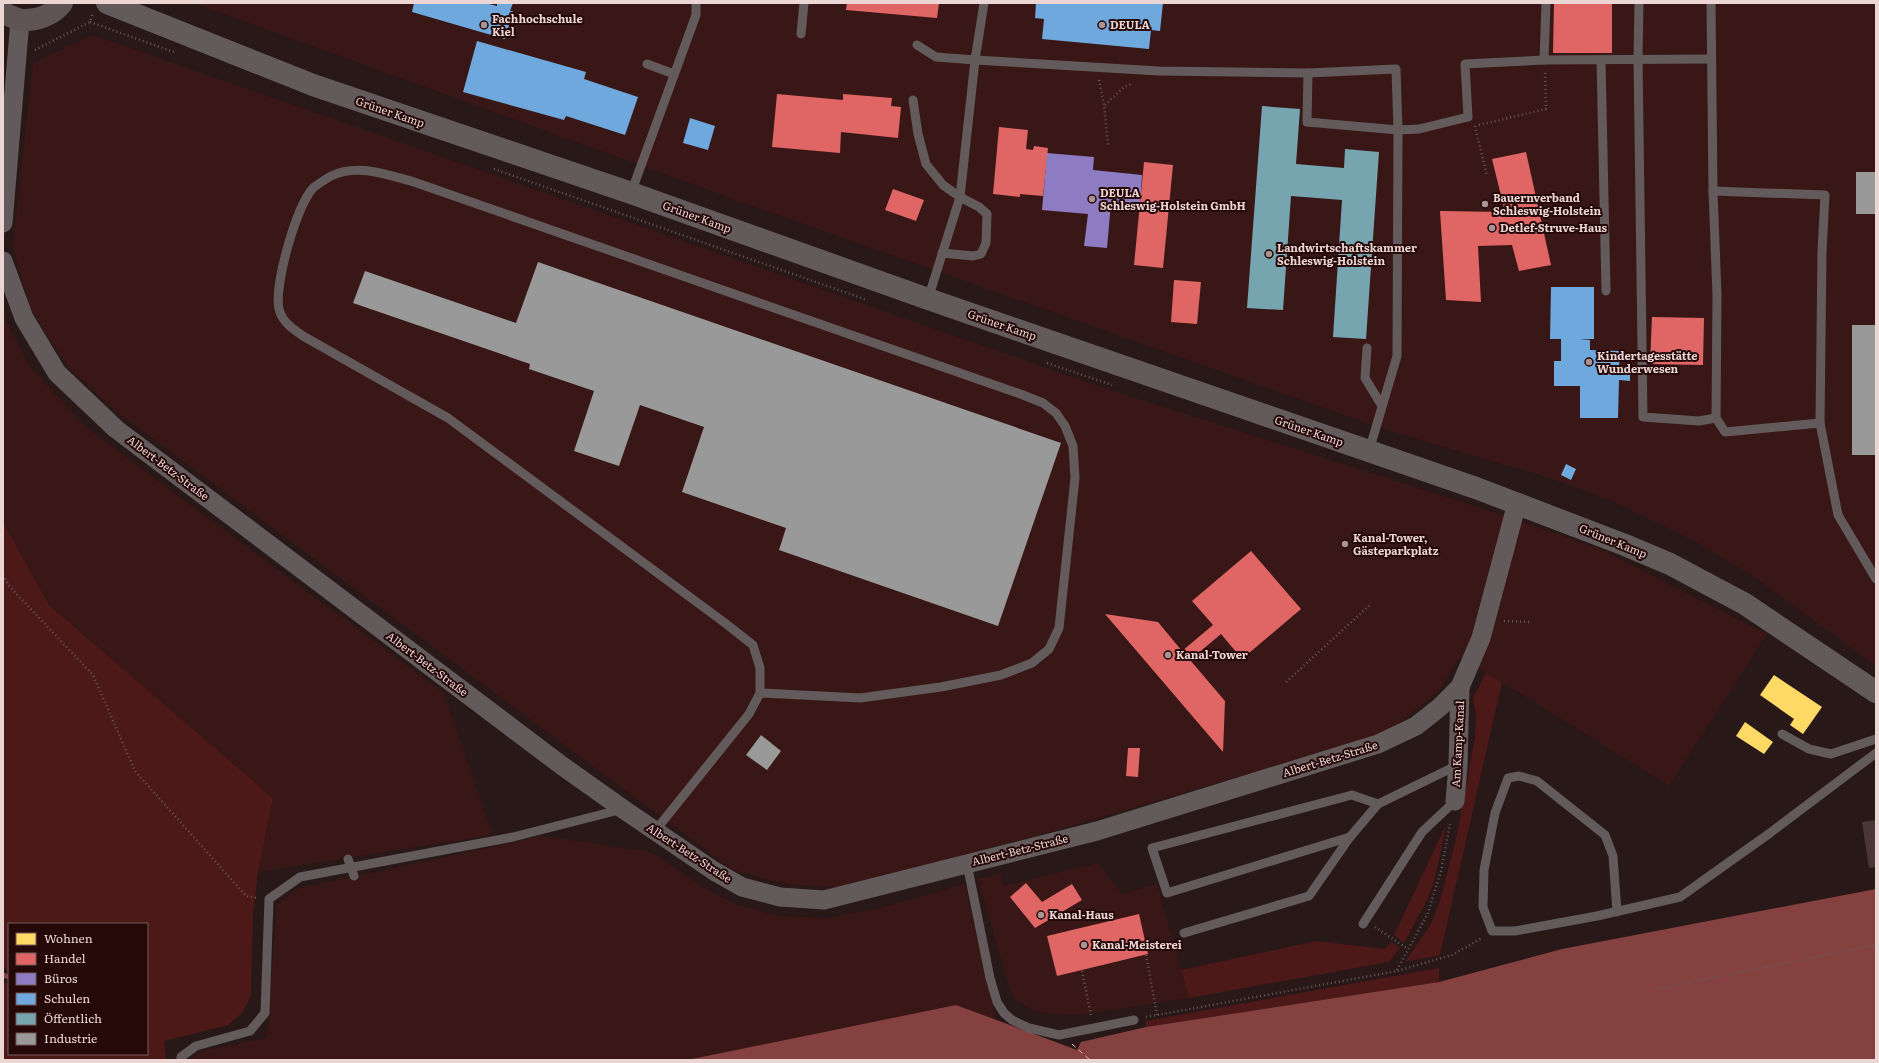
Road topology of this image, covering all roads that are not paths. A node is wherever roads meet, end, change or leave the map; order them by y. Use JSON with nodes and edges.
{"nodes":[{"id":1,"x":62,"y":3,"type":"edge"},
{"id":2,"x":696,"y":3,"type":"edge"},
{"id":3,"x":804,"y":3,"type":"edge"},
{"id":4,"x":984,"y":3,"type":"edge"},
{"id":5,"x":1546,"y":3,"type":"edge"},
{"id":6,"x":1639,"y":3,"type":"edge"},
{"id":7,"x":1712,"y":3,"type":"edge"},
{"id":8,"x":101,"y":6,"type":"edge"},
{"id":9,"x":12,"y":16,"type":"edge"},
{"id":10,"x":802,"y":34,"type":"dead end"},
{"id":11,"x":917,"y":45,"type":"dead end"},
{"id":12,"x":1638,"y":59,"type":"junction"},
{"id":13,"x":1712,"y":59,"type":"junction"},
{"id":14,"x":975,"y":60,"type":"junction"},
{"id":15,"x":1544,"y":60,"type":"junction"},
{"id":16,"x":1601,"y":60,"type":"junction"},
{"id":17,"x":647,"y":64,"type":"dead end"},
{"id":18,"x":1308,"y":73,"type":"junction"},
{"id":19,"x":674,"y":74,"type":"junction"},
{"id":20,"x":913,"y":100,"type":"dead end"},
{"id":21,"x":1398,"y":130,"type":"junction"},
{"id":22,"x":1713,"y":191,"type":"junction"},
{"id":23,"x":631,"y":193,"type":"junction"},
{"id":24,"x":960,"y":197,"type":"junction"},
{"id":25,"x":3,"y":223,"type":"edge"},
{"id":26,"x":942,"y":253,"type":"junction"},
{"id":27,"x":3,"y":261,"type":"edge"},
{"id":28,"x":1606,"y":291,"type":"dead end"},
{"id":29,"x":928,"y":299,"type":"junction"},
{"id":30,"x":1367,"y":348,"type":"dead end"},
{"id":31,"x":1382,"y":406,"type":"junction"},
{"id":32,"x":1716,"y":418,"type":"junction"},
{"id":33,"x":1820,"y":423,"type":"junction"},
{"id":34,"x":1369,"y":451,"type":"junction"},
{"id":35,"x":1517,"y":503,"type":"junction"},
{"id":36,"x":1876,"y":579,"type":"edge"},
{"id":37,"x":1460,"y":687,"type":"junction"},
{"id":38,"x":1876,"y":692,"type":"edge"},
{"id":39,"x":760,"y":694,"type":"junction"},
{"id":40,"x":1782,"y":734,"type":"dead end"},
{"id":41,"x":1876,"y":739,"type":"edge"},
{"id":42,"x":1876,"y":753,"type":"edge"},
{"id":43,"x":1458,"y":765,"type":"junction"},
{"id":44,"x":1454,"y":802,"type":"joint"},
{"id":45,"x":1378,"y":804,"type":"junction"},
{"id":46,"x":623,"y":809,"type":"junction"},
{"id":47,"x":655,"y":831,"type":"junction"},
{"id":48,"x":1350,"y":837,"type":"junction"},
{"id":49,"x":967,"y":864,"type":"junction"},
{"id":50,"x":1617,"y":912,"type":"junction"},
{"id":51,"x":1364,"y":923,"type":"road end"},
{"id":52,"x":1184,"y":933,"type":"dead end"},
{"id":53,"x":1134,"y":1020,"type":"road end"},
{"id":54,"x":181,"y":1060,"type":"edge"}],
"edges":[{"from":1,"to":9,"type":"main road"},
{"from":2,"to":19,"type":"lane"},
{"from":3,"to":10,"type":"lane"},
{"from":4,"to":14,"type":"lane"},
{"from":5,"to":15,"type":"lane"},
{"from":6,"to":12,"type":"lane"},
{"from":7,"to":13,"type":"lane"},
{"from":8,"to":23,"type":"street","name":"Grüner Kamp"},
{"from":9,"to":25,"type":"street"},
{"from":11,"to":14,"type":"lane"},
{"from":12,"to":13,"type":"lane"},
{"from":12,"to":16,"type":"lane"},
{"from":12,"to":32,"type":"lane"},
{"from":13,"to":22,"type":"lane"},
{"from":14,"to":18,"type":"lane"},
{"from":14,"to":24,"type":"lane"},
{"from":15,"to":16,"type":"lane"},
{"from":15,"to":21,"type":"lane"},
{"from":16,"to":28,"type":"lane"},
{"from":17,"to":19,"type":"lane"},
{"from":18,"to":21,"type":"lane"},
{"from":18,"to":21,"type":"lane"},
{"from":19,"to":23,"type":"lane"},
{"from":20,"to":24,"type":"lane"},
{"from":21,"to":31,"type":"lane"},
{"from":22,"to":32,"type":"lane"},
{"from":22,"to":33,"type":"lane"},
{"from":23,"to":29,"type":"street","name":"Grüner Kamp"},
{"from":24,"to":26,"type":"lane"},
{"from":24,"to":26,"type":"lane"},
{"from":26,"to":29,"type":"lane"},
{"from":27,"to":46,"type":"street","name":"Albert-Betz-Straße"},
{"from":29,"to":34,"type":"street","name":"Grüner Kamp"},
{"from":30,"to":31,"type":"lane"},
{"from":31,"to":34,"type":"lane"},
{"from":32,"to":33,"type":"lane"},
{"from":33,"to":36,"type":"lane"},
{"from":34,"to":35,"type":"street","name":"Grüner Kamp"},
{"from":35,"to":37,"type":"street","name":"Albert-Betz-Straße"},
{"from":35,"to":38,"type":"street","name":"Grüner Kamp"},
{"from":37,"to":43,"type":"street","name":"Am Kamp-Kanal"},
{"from":37,"to":49,"type":"street","name":"Albert-Betz-Straße"},
{"from":39,"to":39,"type":"lane"},
{"from":39,"to":47,"type":"lane"},
{"from":40,"to":41,"type":"lane"},
{"from":42,"to":50,"type":"lane"},
{"from":43,"to":44,"type":"street","name":"Am Kamp-Kanal"},
{"from":43,"to":45,"type":"lane"},
{"from":44,"to":51,"type":"lane"},
{"from":45,"to":48,"type":"lane"},
{"from":45,"to":48,"type":"lane"},
{"from":46,"to":47,"type":"street","name":"Albert-Betz-Straße"},
{"from":46,"to":54,"type":"lane"},
{"from":47,"to":49,"type":"street","name":"Albert-Betz-Straße"},
{"from":48,"to":52,"type":"lane"},
{"from":49,"to":53,"type":"lane"},
{"from":50,"to":50,"type":"lane"}]}
